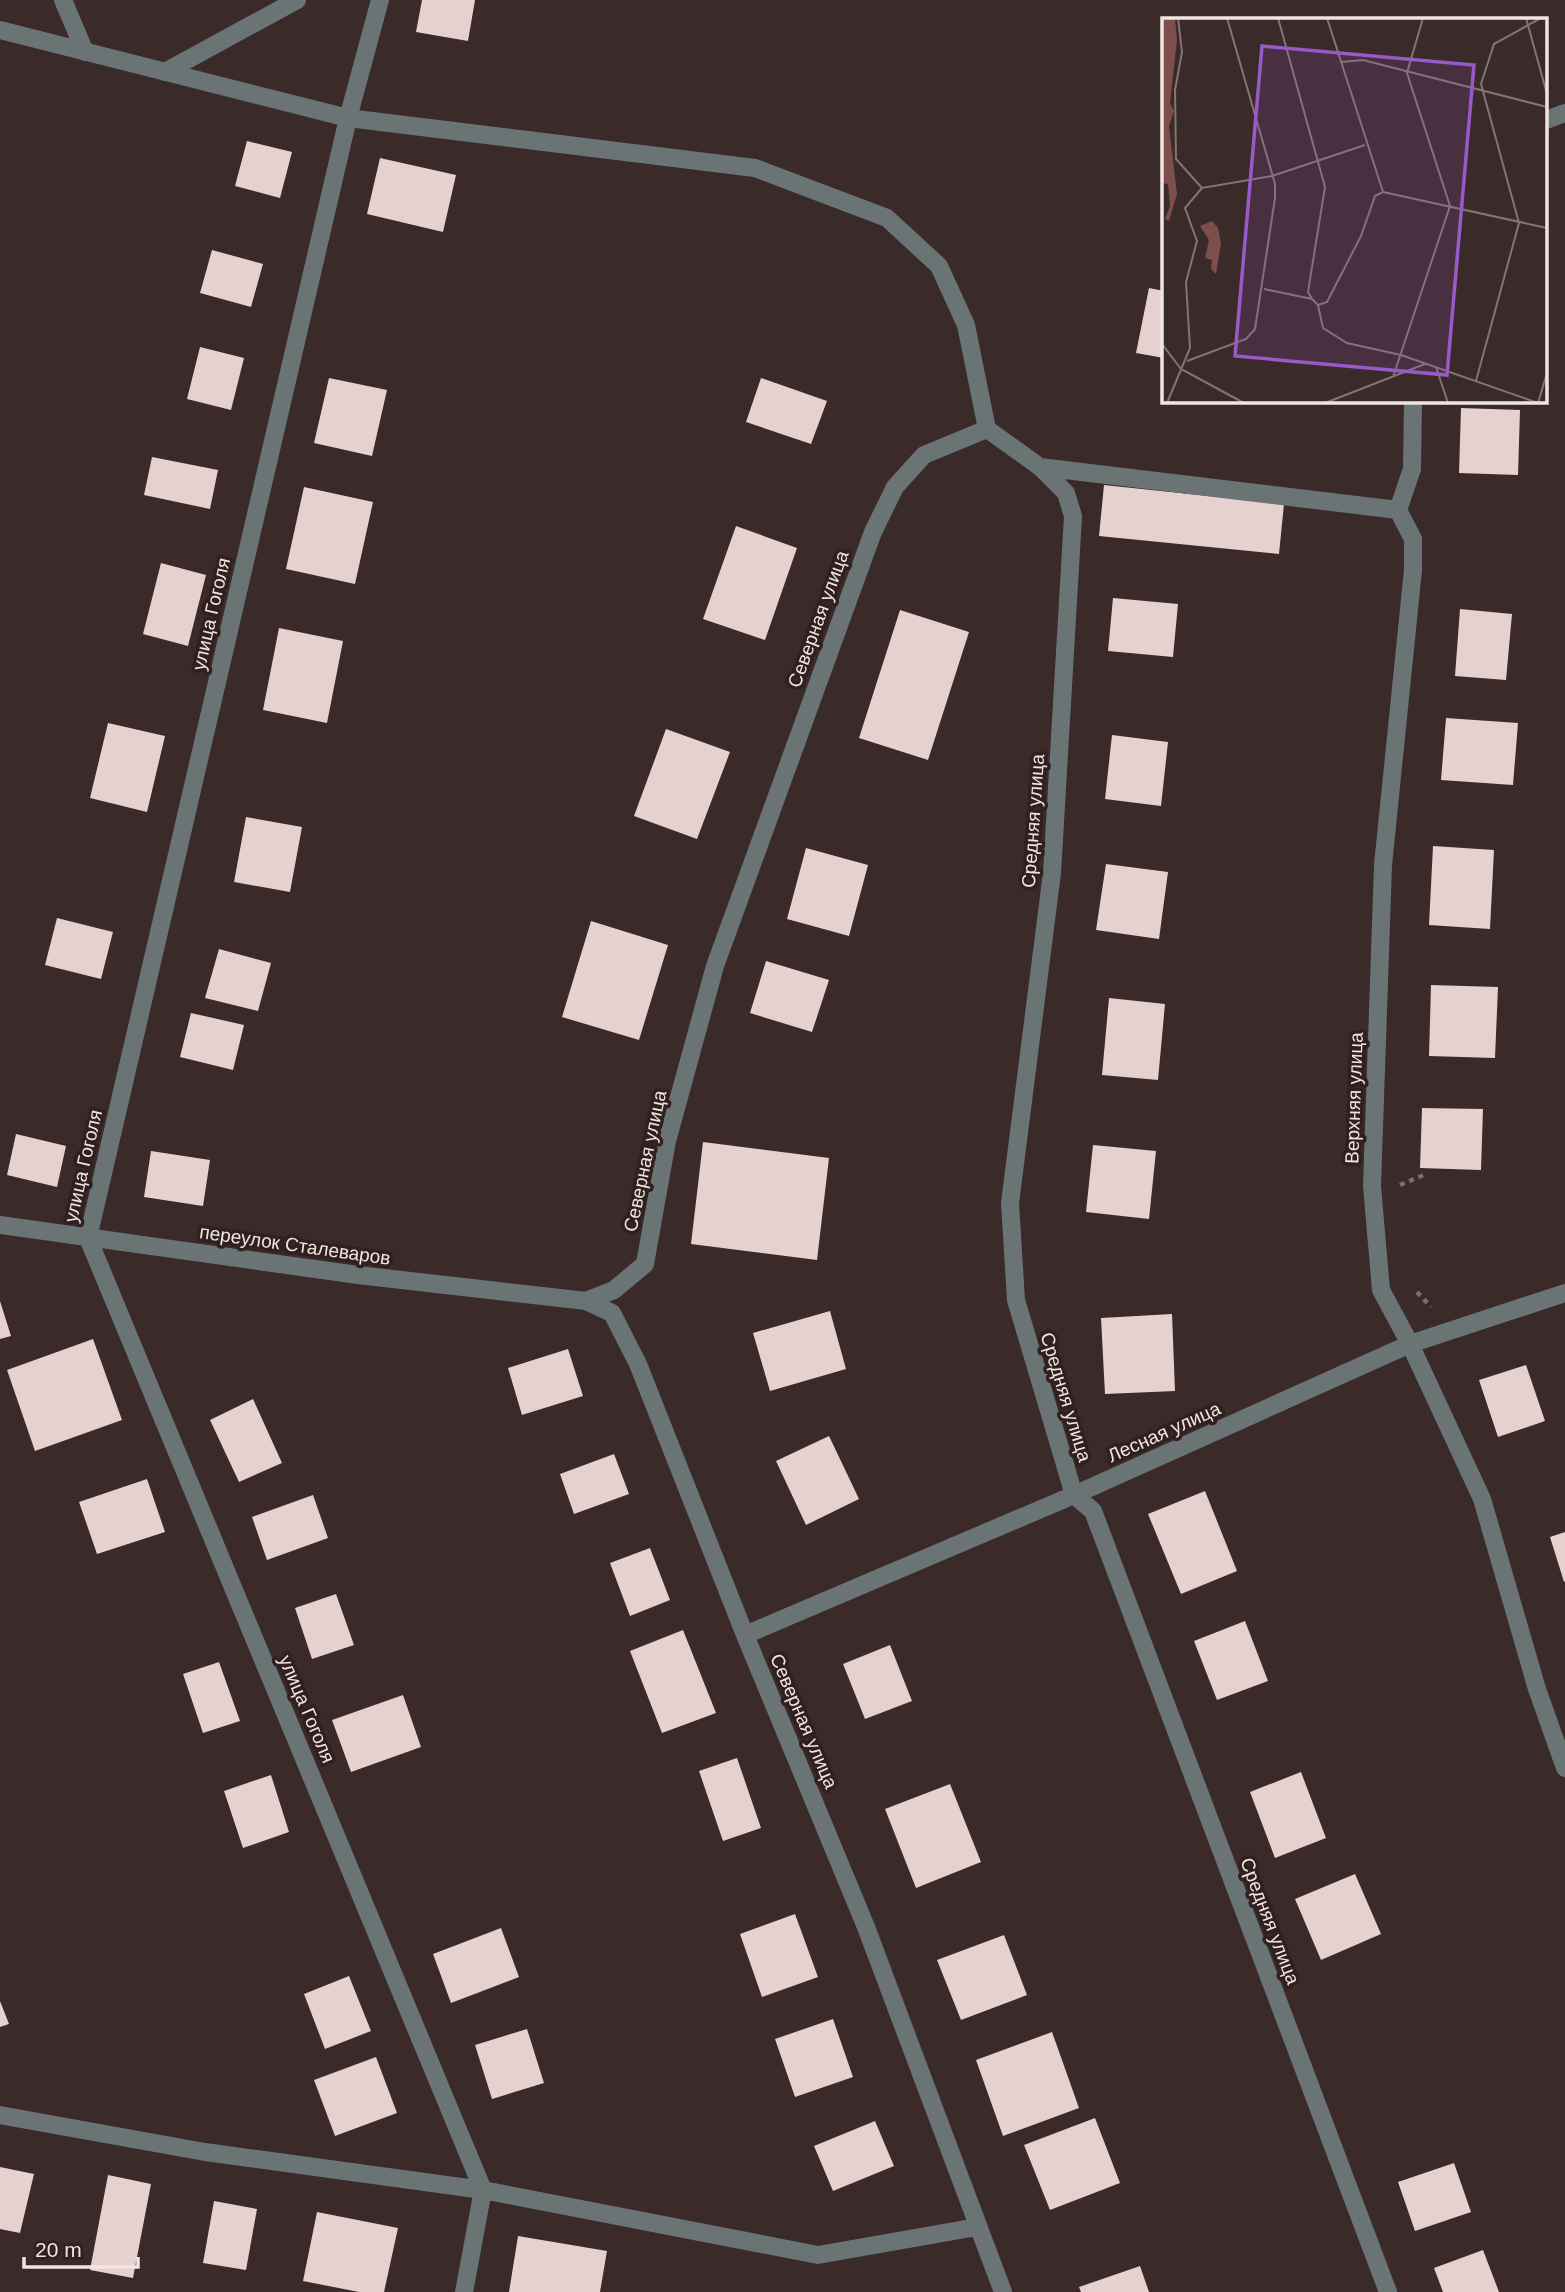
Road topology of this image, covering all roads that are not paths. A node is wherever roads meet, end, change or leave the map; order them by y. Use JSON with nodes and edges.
{"nodes":[{"id":1,"x":63,"y":0,"type":"edge"},
{"id":2,"x":297,"y":0,"type":"edge"},
{"id":3,"x":380,"y":0,"type":"edge"},
{"id":4,"x":0,"y":30,"type":"edge"},
{"id":5,"x":85,"y":51,"type":"junction"},
{"id":6,"x":165,"y":72,"type":"junction"},
{"id":7,"x":1565,"y":113,"type":"edge"},
{"id":8,"x":348,"y":118,"type":"junction"},
{"id":9,"x":1548,"y":119,"type":"edge"},
{"id":10,"x":1413,"y":402,"type":"edge"},
{"id":11,"x":987,"y":429,"type":"junction"},
{"id":12,"x":1040,"y":467,"type":"junction"},
{"id":13,"x":1398,"y":510,"type":"junction"},
{"id":14,"x":0,"y":1225,"type":"edge"},
{"id":15,"x":88,"y":1238,"type":"junction"},
{"id":16,"x":1565,"y":1293,"type":"edge"},
{"id":17,"x":586,"y":1301,"type":"junction"},
{"id":18,"x":1410,"y":1344,"type":"junction"},
{"id":19,"x":1074,"y":1495,"type":"junction"},
{"id":20,"x":745,"y":1635,"type":"junction"},
{"id":21,"x":1565,"y":1768,"type":"edge"},
{"id":22,"x":0,"y":2115,"type":"edge"},
{"id":23,"x":484,"y":2190,"type":"junction"},
{"id":24,"x":977,"y":2227,"type":"junction"},
{"id":25,"x":464,"y":2292,"type":"edge"},
{"id":26,"x":1003,"y":2292,"type":"edge"},
{"id":27,"x":1388,"y":2292,"type":"edge"}],
"edges":[{"from":1,"to":5,"type":"street"},
{"from":2,"to":6,"type":"street"},
{"from":3,"to":8,"type":"street","name":"улица Гоголя"},
{"from":4,"to":5,"type":"street"},
{"from":5,"to":6,"type":"street"},
{"from":6,"to":8,"type":"street"},
{"from":7,"to":9,"type":"street"},
{"from":8,"to":11,"type":"street"},
{"from":8,"to":15,"type":"street","name":"улица Гоголя"},
{"from":10,"to":13,"type":"street"},
{"from":11,"to":12,"type":"street"},
{"from":11,"to":17,"type":"street","name":"Северная улица"},
{"from":12,"to":13,"type":"street"},
{"from":12,"to":19,"type":"street","name":"Средняя улица"},
{"from":13,"to":18,"type":"street","name":"Верхняя улица"},
{"from":14,"to":15,"type":"street","name":"переулок Сталеваров"},
{"from":15,"to":17,"type":"street","name":"переулок Сталеваров"},
{"from":15,"to":23,"type":"street","name":"улица Гоголя"},
{"from":16,"to":18,"type":"street","name":"Лесная улица"},
{"from":17,"to":20,"type":"street","name":"Северная улица"},
{"from":18,"to":19,"type":"street","name":"Лесная улица"},
{"from":18,"to":21,"type":"street","name":"Верхняя улица"},
{"from":19,"to":20,"type":"street","name":"Лесная улица"},
{"from":19,"to":27,"type":"street","name":"Средняя улица"},
{"from":20,"to":24,"type":"street","name":"Северная улица"},
{"from":22,"to":23,"type":"street"},
{"from":23,"to":24,"type":"street"},
{"from":23,"to":25,"type":"street"},
{"from":24,"to":26,"type":"street","name":"Северная улица"}]}
